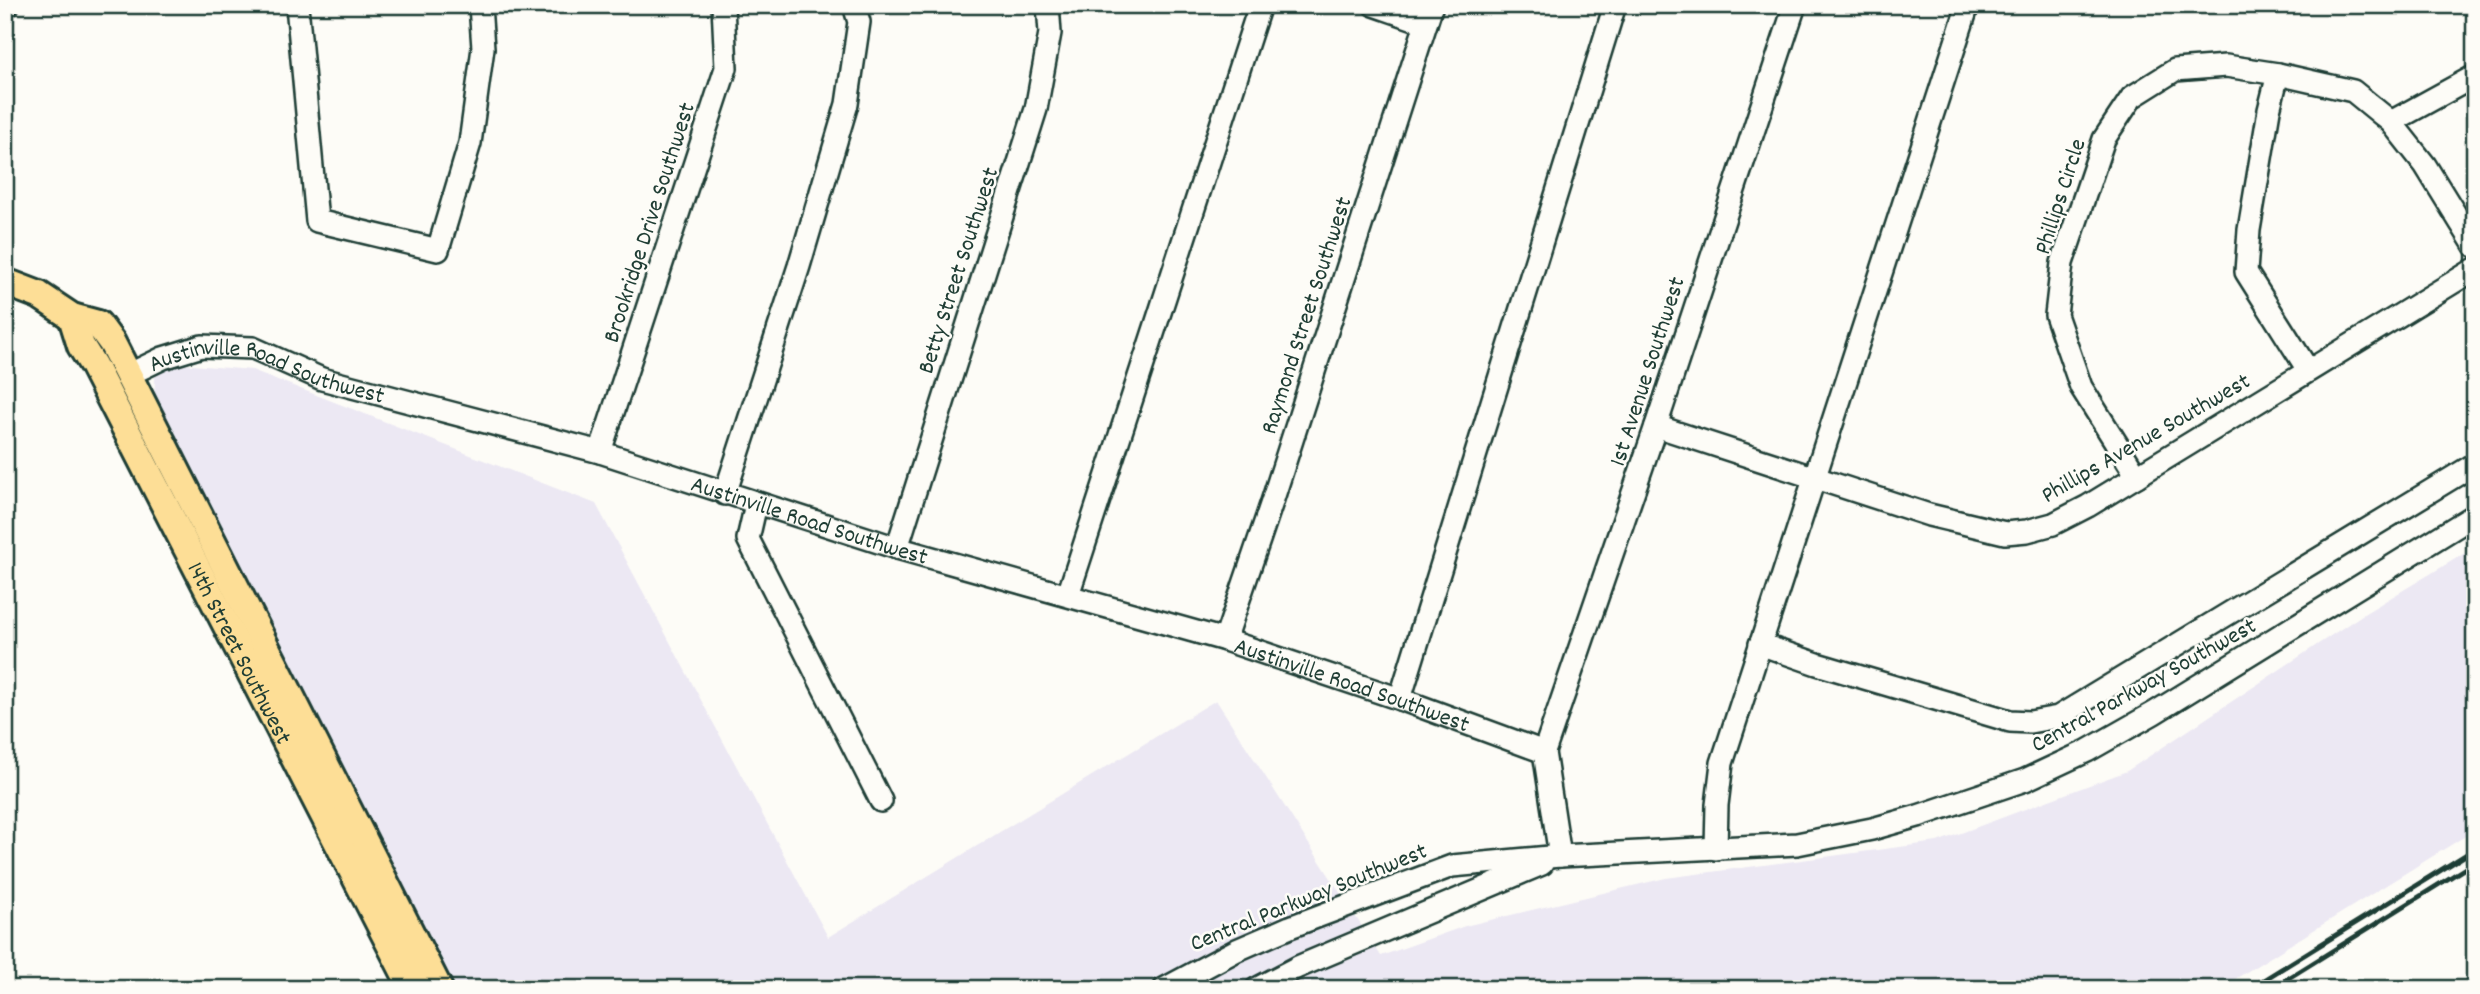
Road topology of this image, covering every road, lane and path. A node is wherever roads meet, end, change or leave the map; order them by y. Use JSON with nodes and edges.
{"nodes":[{"id":1,"x":297,"y":5,"type":"edge"},
{"id":2,"x":480,"y":5,"type":"edge"},
{"id":3,"x":723,"y":5,"type":"edge"},
{"id":4,"x":854,"y":5,"type":"edge"},
{"id":5,"x":1048,"y":5,"type":"edge"},
{"id":6,"x":1260,"y":5,"type":"edge"},
{"id":7,"x":1374,"y":5,"type":"edge"},
{"id":8,"x":1615,"y":5,"type":"edge"},
{"id":9,"x":1795,"y":5,"type":"edge"},
{"id":10,"x":1968,"y":5,"type":"edge"},
{"id":11,"x":1429,"y":14,"type":"edge"},
{"id":12,"x":2278,"y":74,"type":"junction"},
{"id":13,"x":2475,"y":76,"type":"edge"},
{"id":14,"x":2391,"y":122,"type":"junction"},
{"id":15,"x":2475,"y":246,"type":"edge"},
{"id":16,"x":2475,"y":269,"type":"edge"},
{"id":17,"x":5,"y":282,"type":"edge"},
{"id":18,"x":72,"y":317,"type":"junction"},
{"id":19,"x":2308,"y":370,"type":"junction"},
{"id":20,"x":130,"y":374,"type":"junction"},
{"id":21,"x":1656,"y":426,"type":"junction"},
{"id":22,"x":600,"y":452,"type":"junction"},
{"id":23,"x":2475,"y":464,"type":"edge"},
{"id":24,"x":2137,"y":476,"type":"junction"},
{"id":25,"x":1815,"y":480,"type":"junction"},
{"id":26,"x":725,"y":494,"type":"junction"},
{"id":27,"x":756,"y":504,"type":"junction"},
{"id":28,"x":2475,"y":516,"type":"edge"},
{"id":29,"x":897,"y":548,"type":"junction"},
{"id":30,"x":1068,"y":595,"type":"junction"},
{"id":31,"x":1225,"y":640,"type":"junction"},
{"id":32,"x":1760,"y":644,"type":"junction"},
{"id":33,"x":1400,"y":699,"type":"junction"},
{"id":34,"x":1544,"y":752,"type":"junction"},
{"id":35,"x":881,"y":801,"type":"dead end"},
{"id":36,"x":1716,"y":849,"type":"junction"},
{"id":37,"x":1560,"y":856,"type":"junction"},
{"id":38,"x":413,"y":989,"type":"edge"},
{"id":39,"x":439,"y":989,"type":"edge"},
{"id":40,"x":1164,"y":989,"type":"edge"},
{"id":41,"x":1256,"y":989,"type":"edge"}],
"edges":[{"from":1,"to":2,"type":"street"},
{"from":3,"to":22,"type":"street","name":"Brookridge Drive Southwest"},
{"from":4,"to":26,"type":"street"},
{"from":5,"to":29,"type":"street","name":"Betty Street Southwest"},
{"from":6,"to":30,"type":"street"},
{"from":7,"to":11,"type":"street"},
{"from":8,"to":33,"type":"street"},
{"from":9,"to":21,"type":"street","name":"1st Avenue Southwest"},
{"from":10,"to":25,"type":"street"},
{"from":11,"to":31,"type":"street","name":"Raymond Street Southwest"},
{"from":12,"to":14,"type":"street","name":"Phillips Circle"},
{"from":12,"to":19,"type":"street"},
{"from":12,"to":24,"type":"street","name":"Phillips Circle"},
{"from":13,"to":14,"type":"street"},
{"from":14,"to":15,"type":"street","name":"Phillips Circle"},
{"from":16,"to":19,"type":"street","name":"Phillips Avenue Southwest"},
{"from":17,"to":18,"type":"main road","name":"Austinville Road Southwest"},
{"from":18,"to":20,"type":"main road","name":"Austinville Road Southwest"},
{"from":18,"to":38,"type":"main road","name":"14th Street Southwest"},
{"from":19,"to":24,"type":"street","name":"Phillips Avenue Southwest"},
{"from":20,"to":22,"type":"street","name":"Austinville Road Southwest"},
{"from":20,"to":39,"type":"main road","name":"14th Street Southwest"},
{"from":21,"to":25,"type":"street","name":"Phillips Avenue Southwest"},
{"from":21,"to":34,"type":"street","name":"1st Avenue Southwest"},
{"from":22,"to":26,"type":"street","name":"Austinville Road Southwest"},
{"from":23,"to":32,"type":"street"},
{"from":24,"to":25,"type":"street","name":"Phillips Avenue Southwest"},
{"from":25,"to":32,"type":"street"},
{"from":26,"to":27,"type":"street","name":"Austinville Road Southwest"},
{"from":27,"to":29,"type":"street","name":"Austinville Road Southwest"},
{"from":27,"to":35,"type":"street"},
{"from":28,"to":36,"type":"street","name":"Central Parkway Southwest"},
{"from":29,"to":30,"type":"street","name":"Austinville Road Southwest"},
{"from":30,"to":31,"type":"street","name":"Austinville Road Southwest"},
{"from":31,"to":33,"type":"street","name":"Austinville Road Southwest"},
{"from":32,"to":36,"type":"street"},
{"from":33,"to":34,"type":"street","name":"Austinville Road Southwest"},
{"from":34,"to":37,"type":"street"},
{"from":36,"to":37,"type":"street","name":"Central Parkway Southwest"},
{"from":37,"to":40,"type":"street","name":"Central Parkway Southwest"},
{"from":37,"to":41,"type":"street","name":"Central Parkway Southwest"}]}
